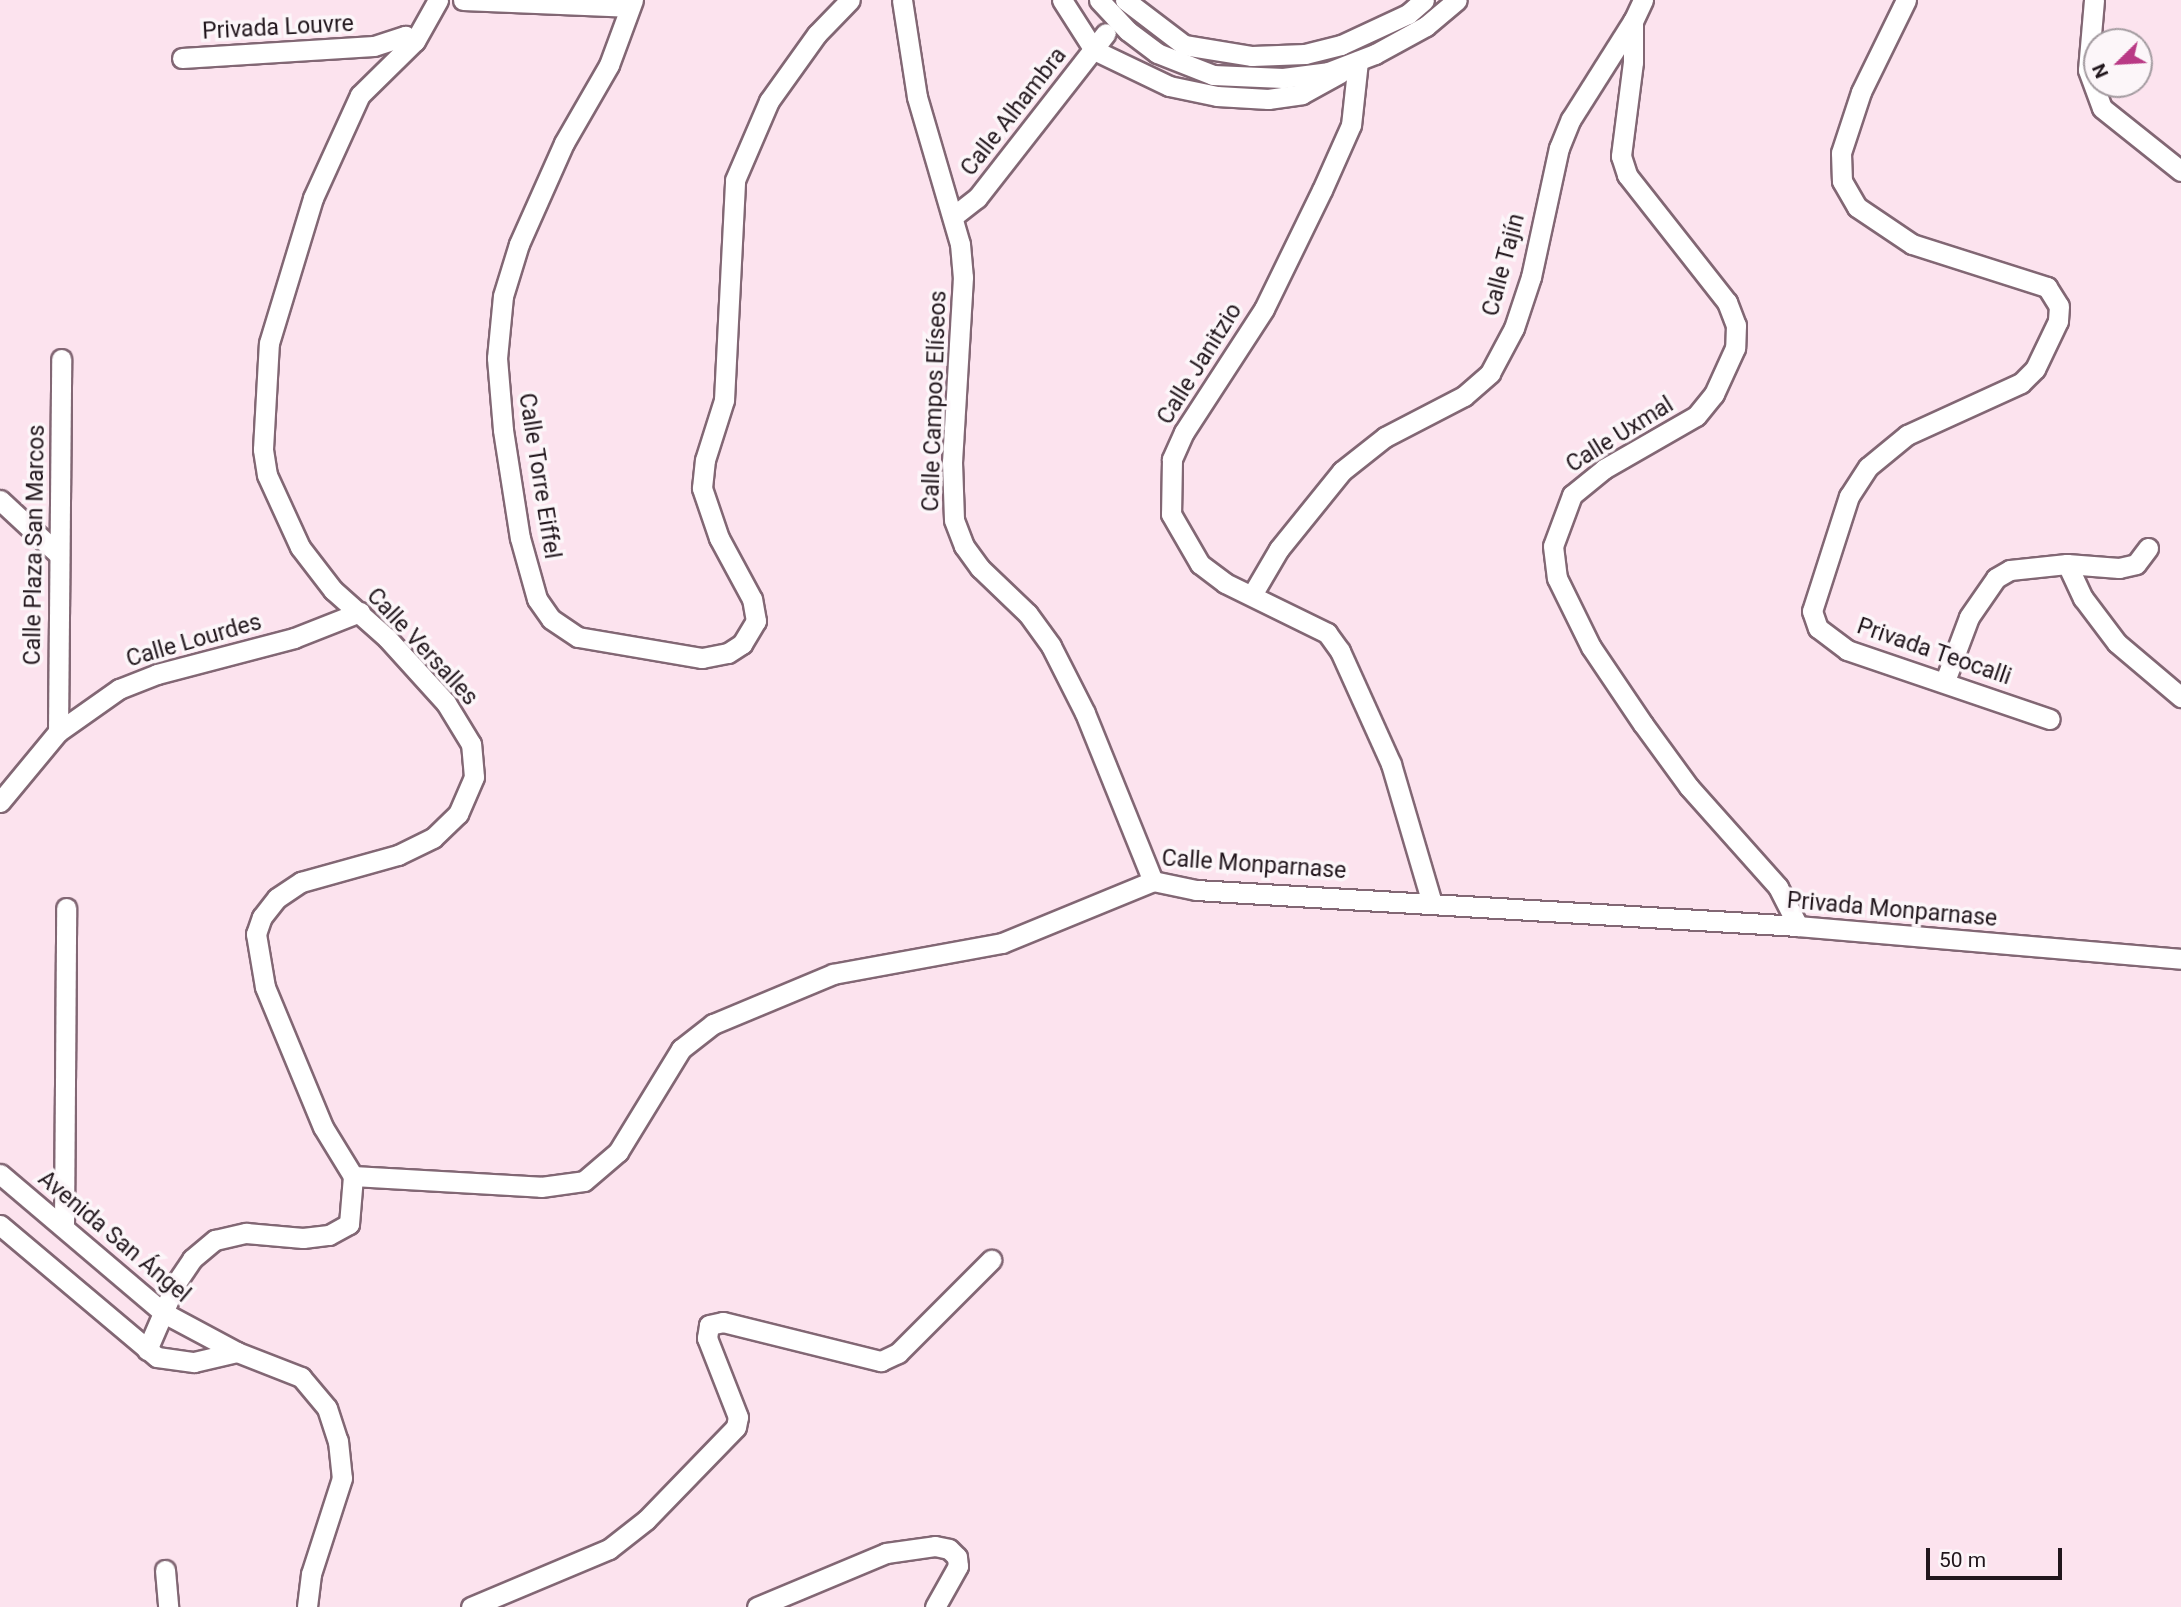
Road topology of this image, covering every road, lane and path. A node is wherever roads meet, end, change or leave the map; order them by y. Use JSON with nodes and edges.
{"nodes":[{"id":1,"x":438,"y":0,"type":"edge"},
{"id":2,"x":463,"y":0,"type":"edge"},
{"id":3,"x":850,"y":0,"type":"edge"},
{"id":4,"x":902,"y":0,"type":"edge"},
{"id":5,"x":1062,"y":0,"type":"edge"},
{"id":6,"x":1099,"y":0,"type":"edge"},
{"id":7,"x":1125,"y":0,"type":"edge"},
{"id":8,"x":1424,"y":0,"type":"edge"},
{"id":9,"x":1457,"y":0,"type":"edge"},
{"id":10,"x":1643,"y":0,"type":"edge"},
{"id":11,"x":1906,"y":0,"type":"edge"},
{"id":12,"x":2094,"y":0,"type":"edge"},
{"id":13,"x":630,"y":3,"type":"edge"},
{"id":14,"x":1633,"y":21,"type":"junction"},
{"id":15,"x":1106,"y":33,"type":"dead end"},
{"id":16,"x":415,"y":41,"type":"junction"},
{"id":17,"x":1094,"y":50,"type":"junction"},
{"id":18,"x":182,"y":58,"type":"dead end"},
{"id":19,"x":1355,"y":62,"type":"junction"},
{"id":20,"x":2181,"y":171,"type":"edge"},
{"id":21,"x":955,"y":215,"type":"junction"},
{"id":22,"x":61,"y":359,"type":"dead end"},
{"id":23,"x":0,"y":500,"type":"edge"},
{"id":24,"x":2148,"y":548,"type":"dead end"},
{"id":25,"x":57,"y":553,"type":"junction"},
{"id":26,"x":2067,"y":564,"type":"junction"},
{"id":27,"x":1252,"y":595,"type":"junction"},
{"id":28,"x":360,"y":612,"type":"junction"},
{"id":29,"x":1945,"y":681,"type":"junction"},
{"id":30,"x":2181,"y":697,"type":"edge"},
{"id":31,"x":2050,"y":719,"type":"dead end"},
{"id":32,"x":58,"y":732,"type":"junction"},
{"id":33,"x":0,"y":802,"type":"edge"},
{"id":34,"x":1153,"y":881,"type":"junction"},
{"id":35,"x":1431,"y":901,"type":"junction"},
{"id":36,"x":66,"y":908,"type":"dead end"},
{"id":37,"x":1625,"y":916,"type":"joint"},
{"id":38,"x":1798,"y":926,"type":"junction"},
{"id":39,"x":2181,"y":960,"type":"edge"},
{"id":40,"x":0,"y":1174,"type":"edge"},
{"id":41,"x":353,"y":1176,"type":"junction"},
{"id":42,"x":0,"y":1225,"type":"edge"},
{"id":43,"x":64,"y":1226,"type":"junction"},
{"id":44,"x":991,"y":1260,"type":"dead end"},
{"id":45,"x":164,"y":1313,"type":"junction"},
{"id":46,"x":147,"y":1350,"type":"junction"},
{"id":47,"x":237,"y":1352,"type":"junction"},
{"id":48,"x":165,"y":1570,"type":"dead end"},
{"id":49,"x":168,"y":1607,"type":"edge"},
{"id":50,"x":307,"y":1607,"type":"edge"},
{"id":51,"x":471,"y":1607,"type":"edge"},
{"id":52,"x":757,"y":1607,"type":"edge"},
{"id":53,"x":935,"y":1607,"type":"edge"}],
"edges":[{"from":1,"to":16,"type":"street","name":"Calle Versalles"},
{"from":2,"to":13,"type":"street"},
{"from":3,"to":13,"type":"street","name":"Calle Torre Eiffel"},
{"from":4,"to":21,"type":"street","name":"Calle Campos Elíseos"},
{"from":5,"to":17,"type":"street"},
{"from":6,"to":19,"type":"street"},
{"from":7,"to":8,"type":"street"},
{"from":9,"to":19,"type":"street"},
{"from":10,"to":14,"type":"street","name":"Calle Uxmal"},
{"from":11,"to":29,"type":"street","name":"Privada Teocalli"},
{"from":12,"to":20,"type":"street"},
{"from":14,"to":27,"type":"street","name":"Calle Tajín"},
{"from":14,"to":38,"type":"street","name":"Calle Uxmal"},
{"from":15,"to":17,"type":"street","name":"Calle Alhambra"},
{"from":16,"to":18,"type":"street","name":"Privada Louvre"},
{"from":16,"to":28,"type":"street","name":"Calle Versalles"},
{"from":17,"to":19,"type":"street"},
{"from":17,"to":21,"type":"street","name":"Calle Alhambra"},
{"from":19,"to":27,"type":"street","name":"Calle Janitzio"},
{"from":21,"to":34,"type":"street","name":"Calle Campos Elíseos"},
{"from":22,"to":25,"type":"street","name":"Calle Plaza San Marcos"},
{"from":23,"to":25,"type":"street"},
{"from":24,"to":26,"type":"street"},
{"from":25,"to":32,"type":"street","name":"Calle Plaza San Marcos"},
{"from":26,"to":29,"type":"street"},
{"from":26,"to":30,"type":"street"},
{"from":27,"to":35,"type":"street","name":"Calle Janitzio"},
{"from":28,"to":32,"type":"street","name":"Calle Lourdes"},
{"from":28,"to":41,"type":"street","name":"Calle Versalles"},
{"from":29,"to":31,"type":"street","name":"Privada Teocalli"},
{"from":32,"to":33,"type":"street","name":"Calle Lourdes"},
{"from":34,"to":35,"type":"street","name":"Calle Monparnase"},
{"from":34,"to":41,"type":"street","name":"Calle Monparnase"},
{"from":35,"to":37,"type":"street","name":"Calle Monparnase"},
{"from":36,"to":43,"type":"street"},
{"from":37,"to":38,"type":"street","name":"Privada Monparnase"},
{"from":38,"to":39,"type":"street","name":"Privada Monparnase"},
{"from":40,"to":43,"type":"street","name":"Avenida San Ángel"},
{"from":41,"to":45,"type":"street"},
{"from":42,"to":46,"type":"street"},
{"from":43,"to":45,"type":"street","name":"Avenida San Ángel"},
{"from":44,"to":51,"type":"street"},
{"from":45,"to":46,"type":"street"},
{"from":45,"to":47,"type":"street","name":"Avenida San Ángel"},
{"from":46,"to":47,"type":"street"},
{"from":47,"to":50,"type":"street","name":"Avenida San Ángel"},
{"from":48,"to":49,"type":"street"},
{"from":52,"to":53,"type":"street"}]}
